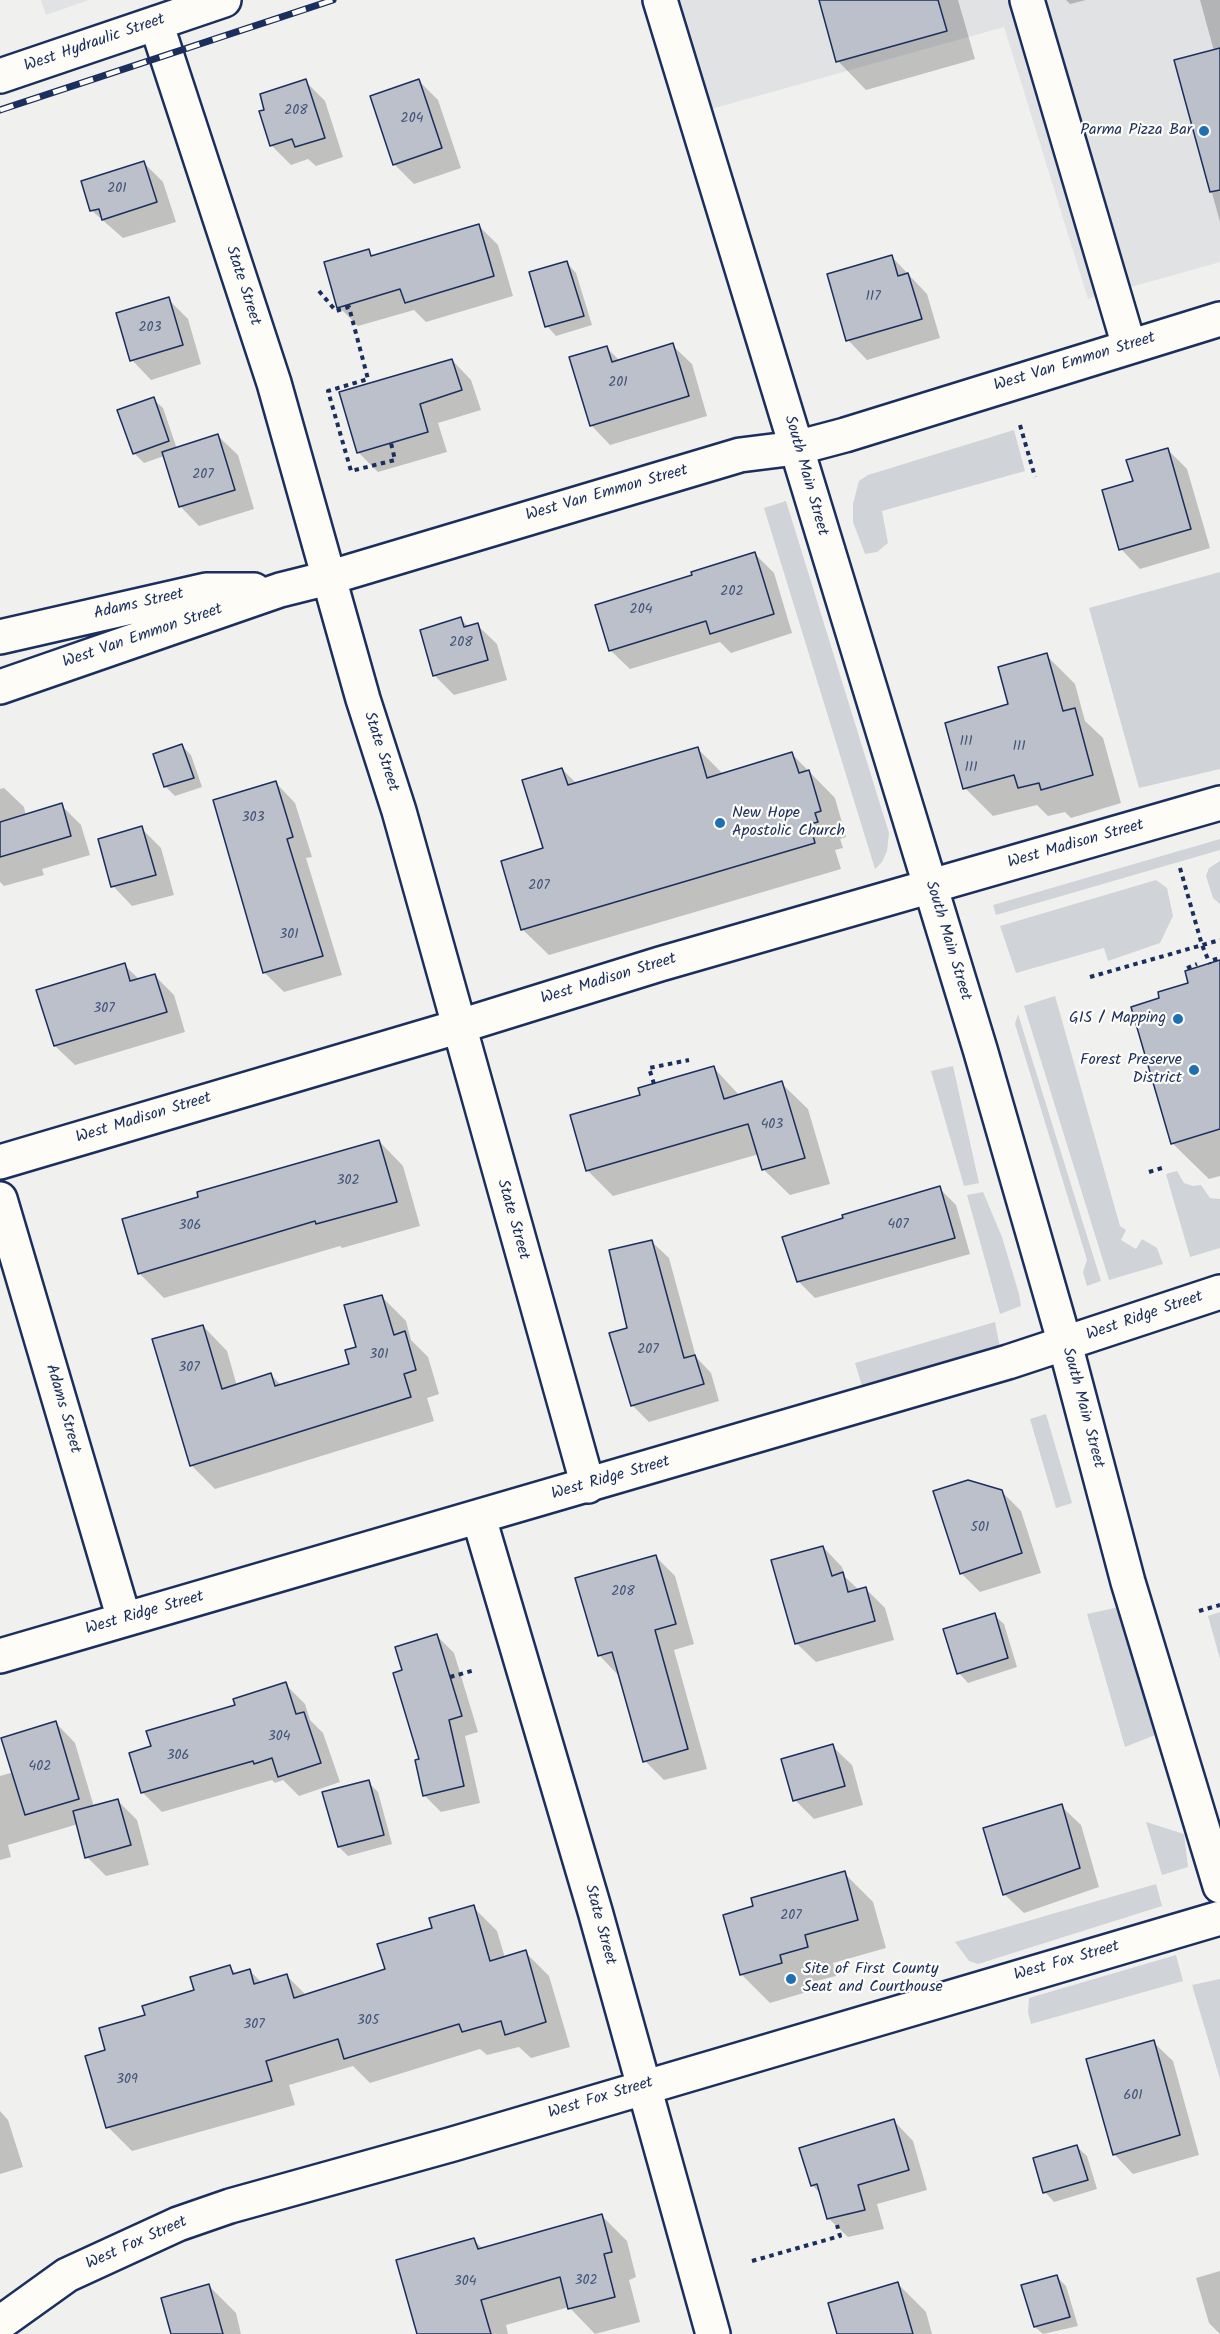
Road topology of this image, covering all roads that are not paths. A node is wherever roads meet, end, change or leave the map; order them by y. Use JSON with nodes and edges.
{"nodes":[{"id":1,"x":224,"y":0,"type":"edge"},
{"id":2,"x":660,"y":0,"type":"edge"},
{"id":3,"x":1027,"y":0,"type":"edge"},
{"id":4,"x":156,"y":23,"type":"junction"},
{"id":5,"x":0,"y":76,"type":"edge"},
{"id":6,"x":1220,"y":319,"type":"edge"},
{"id":7,"x":1129,"y":346,"type":"junction"},
{"id":8,"x":796,"y":448,"type":"junction"},
{"id":9,"x":328,"y":578,"type":"junction"},
{"id":10,"x":280,"y":590,"type":"junction"},
{"id":11,"x":0,"y":637,"type":"edge"},
{"id":12,"x":0,"y":687,"type":"edge"},
{"id":13,"x":1220,"y":803,"type":"edge"},
{"id":14,"x":931,"y":887,"type":"junction"},
{"id":15,"x":458,"y":1027,"type":"junction"},
{"id":16,"x":0,"y":1162,"type":"edge"},
{"id":17,"x":0,"y":1199,"type":"edge"},
{"id":18,"x":1220,"y":1292,"type":"edge"},
{"id":19,"x":1065,"y":1344,"type":"junction"},
{"id":20,"x":588,"y":1486,"type":"junction"},
{"id":21,"x":479,"y":1518,"type":"junction"},
{"id":22,"x":124,"y":1619,"type":"junction"},
{"id":23,"x":0,"y":1656,"type":"edge"},
{"id":24,"x":1220,"y":1886,"type":"edge"},
{"id":25,"x":1220,"y":1918,"type":"edge"},
{"id":26,"x":643,"y":2086,"type":"junction"},
{"id":27,"x":0,"y":2323,"type":"edge"},
{"id":28,"x":713,"y":2334,"type":"edge"}],
"edges":[{"from":1,"to":4,"type":"street","name":"West Hydraulic Street"},
{"from":2,"to":8,"type":"street","name":"South Main Street"},
{"from":3,"to":7,"type":"street"},
{"from":4,"to":5,"type":"street","name":"West Hydraulic Street"},
{"from":4,"to":9,"type":"street","name":"State Street"},
{"from":6,"to":7,"type":"street","name":"West Van Emmon Street"},
{"from":7,"to":8,"type":"street","name":"West Van Emmon Street"},
{"from":8,"to":9,"type":"street","name":"West Van Emmon Street"},
{"from":8,"to":14,"type":"street","name":"South Main Street"},
{"from":9,"to":10,"type":"street","name":"West Van Emmon Street"},
{"from":9,"to":15,"type":"street","name":"State Street"},
{"from":10,"to":11,"type":"street","name":"Adams Street"},
{"from":10,"to":12,"type":"street","name":"West Van Emmon Street"},
{"from":13,"to":14,"type":"street","name":"West Madison Street"},
{"from":14,"to":15,"type":"street","name":"West Madison Street"},
{"from":14,"to":19,"type":"street","name":"South Main Street"},
{"from":15,"to":16,"type":"street","name":"West Madison Street"},
{"from":15,"to":20,"type":"street","name":"State Street"},
{"from":17,"to":22,"type":"street","name":"Adams Street"},
{"from":18,"to":19,"type":"street","name":"West Ridge Street"},
{"from":19,"to":20,"type":"street","name":"West Ridge Street"},
{"from":19,"to":24,"type":"street","name":"South Main Street"},
{"from":20,"to":21,"type":"street","name":"West Ridge Street"},
{"from":21,"to":22,"type":"street","name":"West Ridge Street"},
{"from":21,"to":26,"type":"street","name":"State Street"},
{"from":22,"to":23,"type":"street","name":"West Ridge Street"},
{"from":25,"to":26,"type":"street","name":"West Fox Street"},
{"from":26,"to":27,"type":"street","name":"West Fox Street"},
{"from":26,"to":28,"type":"street","name":"State Street"}]}
